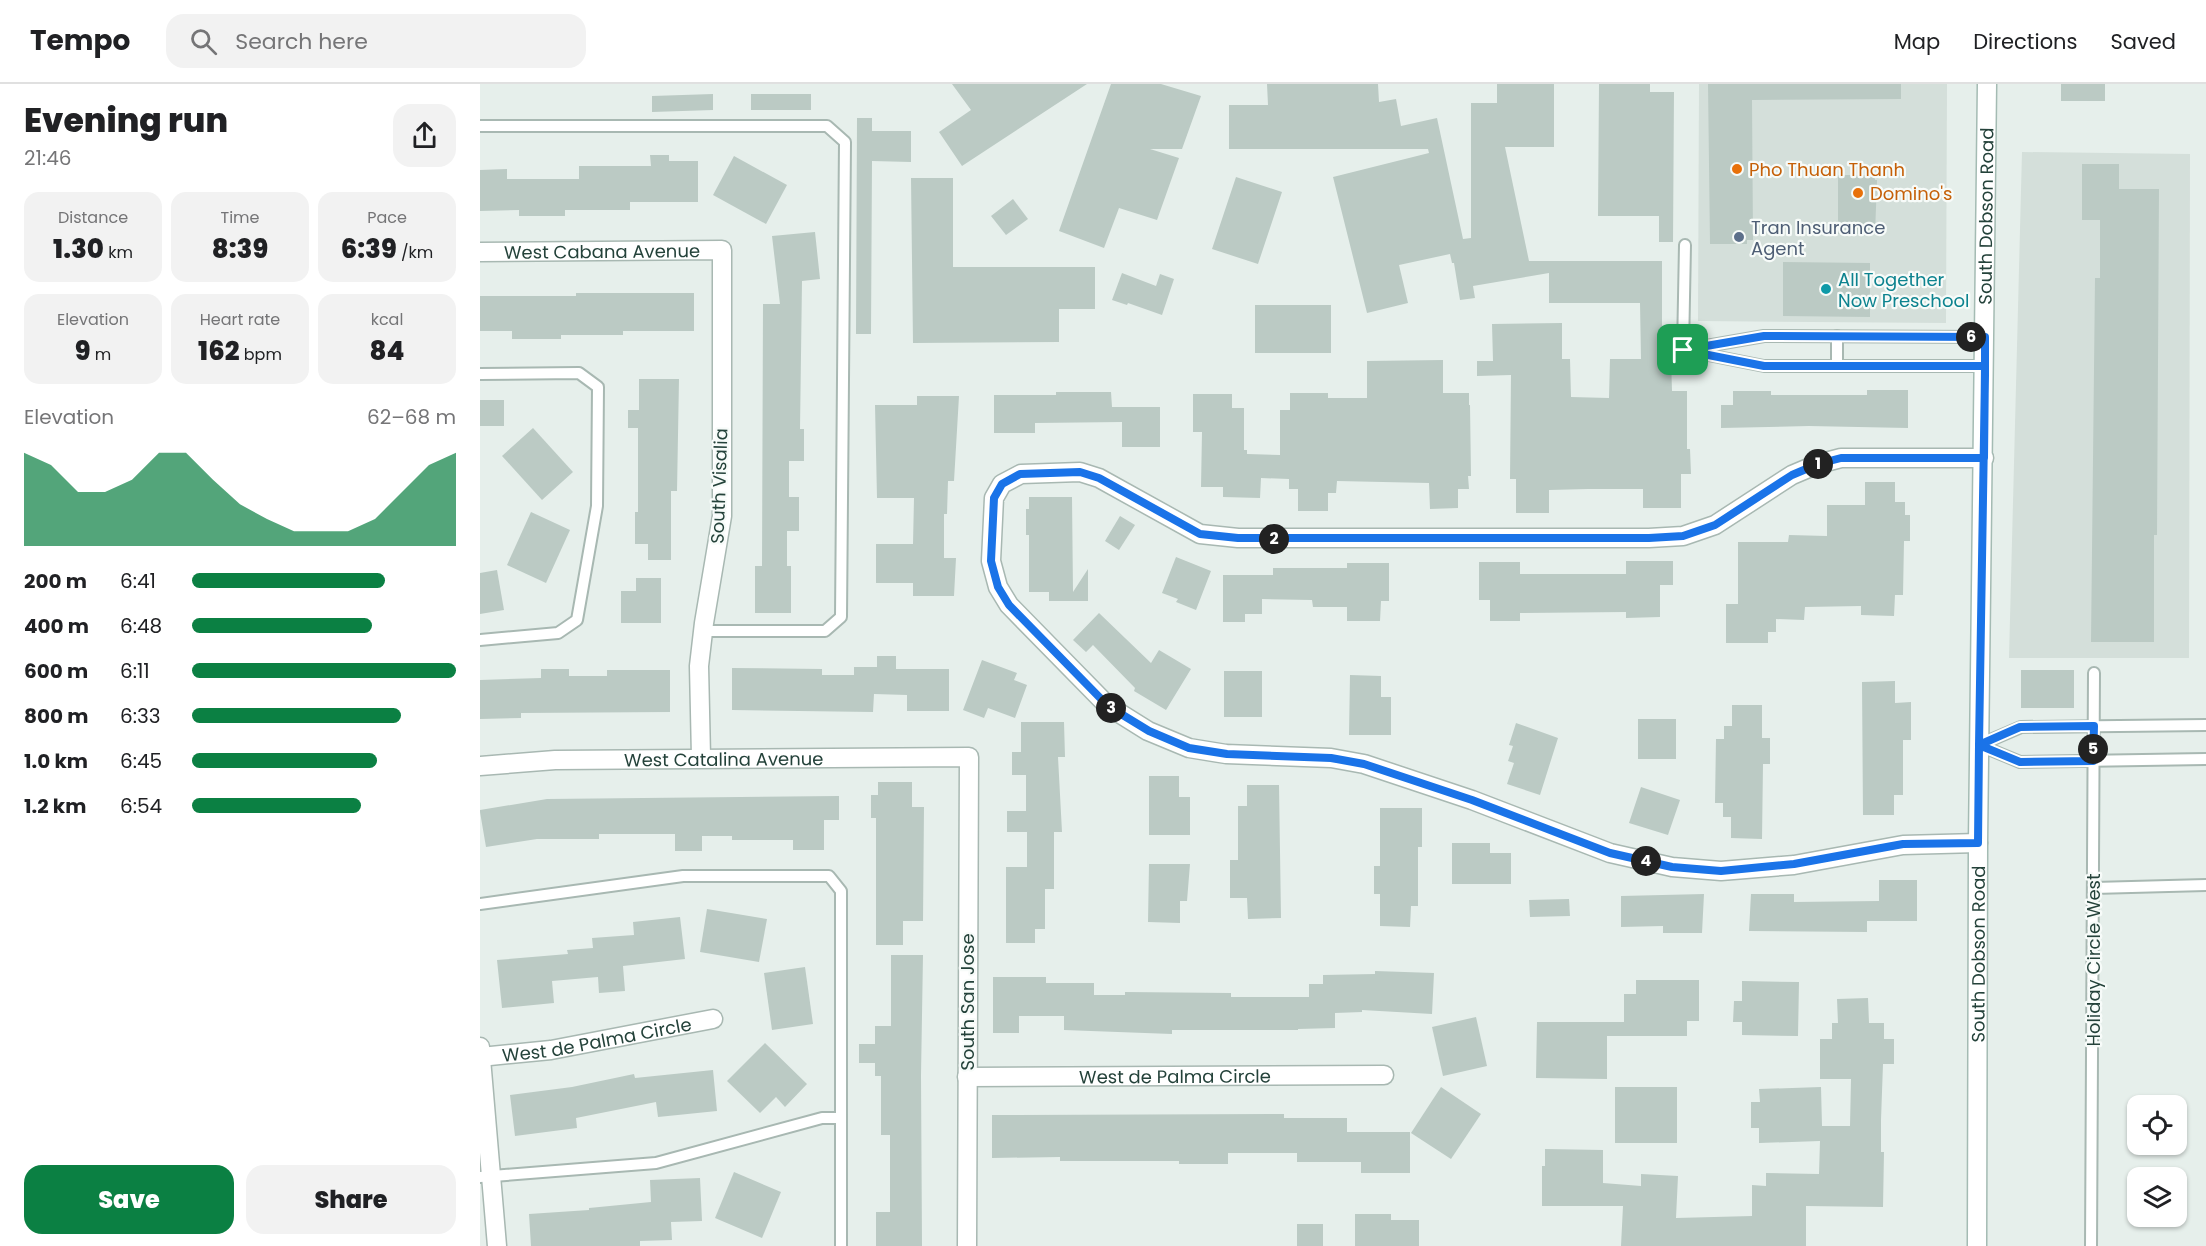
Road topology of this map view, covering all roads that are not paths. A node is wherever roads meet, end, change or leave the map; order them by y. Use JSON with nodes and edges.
{"nodes":[{"id":1,"x":1987,"y":84,"type":"edge"},
{"id":2,"x":480,"y":126,"type":"edge"},
{"id":3,"x":1685,"y":245,"type":"dead end"},
{"id":4,"x":722,"y":250,"type":"joint"},
{"id":5,"x":480,"y":252,"type":"edge"},
{"id":6,"x":1837,"y":336,"type":"junction"},
{"id":7,"x":1985,"y":337,"type":"junction"},
{"id":8,"x":1683,"y":350,"type":"junction"},
{"id":9,"x":1837,"y":365,"type":"junction"},
{"id":10,"x":1985,"y":366,"type":"junction"},
{"id":11,"x":480,"y":374,"type":"edge"},
{"id":12,"x":1984,"y":458,"type":"junction"},
{"id":13,"x":703,"y":631,"type":"junction"},
{"id":14,"x":480,"y":640,"type":"edge"},
{"id":15,"x":2094,"y":673,"type":"dead end"},
{"id":16,"x":2206,"y":725,"type":"edge"},
{"id":17,"x":2094,"y":726,"type":"junction"},
{"id":18,"x":1979,"y":745,"type":"junction"},
{"id":19,"x":702,"y":758,"type":"junction"},
{"id":20,"x":969,"y":758,"type":"joint"},
{"id":21,"x":2206,"y":759,"type":"edge"},
{"id":22,"x":2093,"y":761,"type":"junction"},
{"id":23,"x":480,"y":766,"type":"edge"},
{"id":24,"x":1978,"y":843,"type":"junction"},
{"id":25,"x":2206,"y":885,"type":"edge"},
{"id":26,"x":2094,"y":888,"type":"junction"},
{"id":27,"x":480,"y":904,"type":"edge"},
{"id":28,"x":713,"y":1019,"type":"dead end"},
{"id":29,"x":480,"y":1054,"type":"edge"},
{"id":30,"x":1384,"y":1075,"type":"dead end"},
{"id":31,"x":967,"y":1077,"type":"junction"},
{"id":32,"x":842,"y":1118,"type":"junction"},
{"id":33,"x":486,"y":1176,"type":"edge"},
{"id":34,"x":497,"y":1246,"type":"edge"},
{"id":35,"x":841,"y":1246,"type":"edge"},
{"id":36,"x":967,"y":1246,"type":"edge"},
{"id":37,"x":1977,"y":1246,"type":"edge"},
{"id":38,"x":2091,"y":1246,"type":"edge"}],
"edges":[{"from":1,"to":7,"type":"street","name":"South Dobson Road"},
{"from":2,"to":13,"type":"lane"},
{"from":3,"to":8,"type":"lane"},
{"from":4,"to":5,"type":"street","name":"West Cabana Avenue"},
{"from":4,"to":13,"type":"street","name":"South Visalia"},
{"from":6,"to":7,"type":"lane"},
{"from":6,"to":8,"type":"lane"},
{"from":6,"to":9,"type":"lane"},
{"from":7,"to":10,"type":"street","name":"South Dobson Road"},
{"from":8,"to":9,"type":"lane"},
{"from":9,"to":10,"type":"lane"},
{"from":10,"to":12,"type":"street","name":"South Dobson Road"},
{"from":11,"to":14,"type":"lane"},
{"from":12,"to":18,"type":"street","name":"South Dobson Road"},
{"from":12,"to":24,"type":"street"},
{"from":13,"to":19,"type":"street","name":"South Visalia"},
{"from":15,"to":17,"type":"lane","name":"Holiday Circle West"},
{"from":16,"to":17,"type":"lane"},
{"from":17,"to":18,"type":"lane"},
{"from":17,"to":22,"type":"lane","name":"Holiday Circle West"},
{"from":18,"to":22,"type":"lane"},
{"from":18,"to":24,"type":"street","name":"South Dobson Road"},
{"from":19,"to":20,"type":"street","name":"West Catalina Avenue"},
{"from":19,"to":23,"type":"street","name":"West Catalina Avenue"},
{"from":20,"to":31,"type":"street","name":"South San Jose"},
{"from":21,"to":22,"type":"lane"},
{"from":22,"to":26,"type":"lane","name":"Holiday Circle West"},
{"from":24,"to":37,"type":"street","name":"South Dobson Road"},
{"from":25,"to":26,"type":"lane"},
{"from":26,"to":38,"type":"lane","name":"Holiday Circle West"},
{"from":27,"to":32,"type":"lane"},
{"from":28,"to":29,"type":"street","name":"West de Palma Circle"},
{"from":29,"to":33,"type":"street"},
{"from":30,"to":31,"type":"street","name":"West de Palma Circle"},
{"from":31,"to":36,"type":"street","name":"South San Jose"},
{"from":32,"to":33,"type":"lane"},
{"from":32,"to":35,"type":"lane"},
{"from":33,"to":34,"type":"street"}]}
